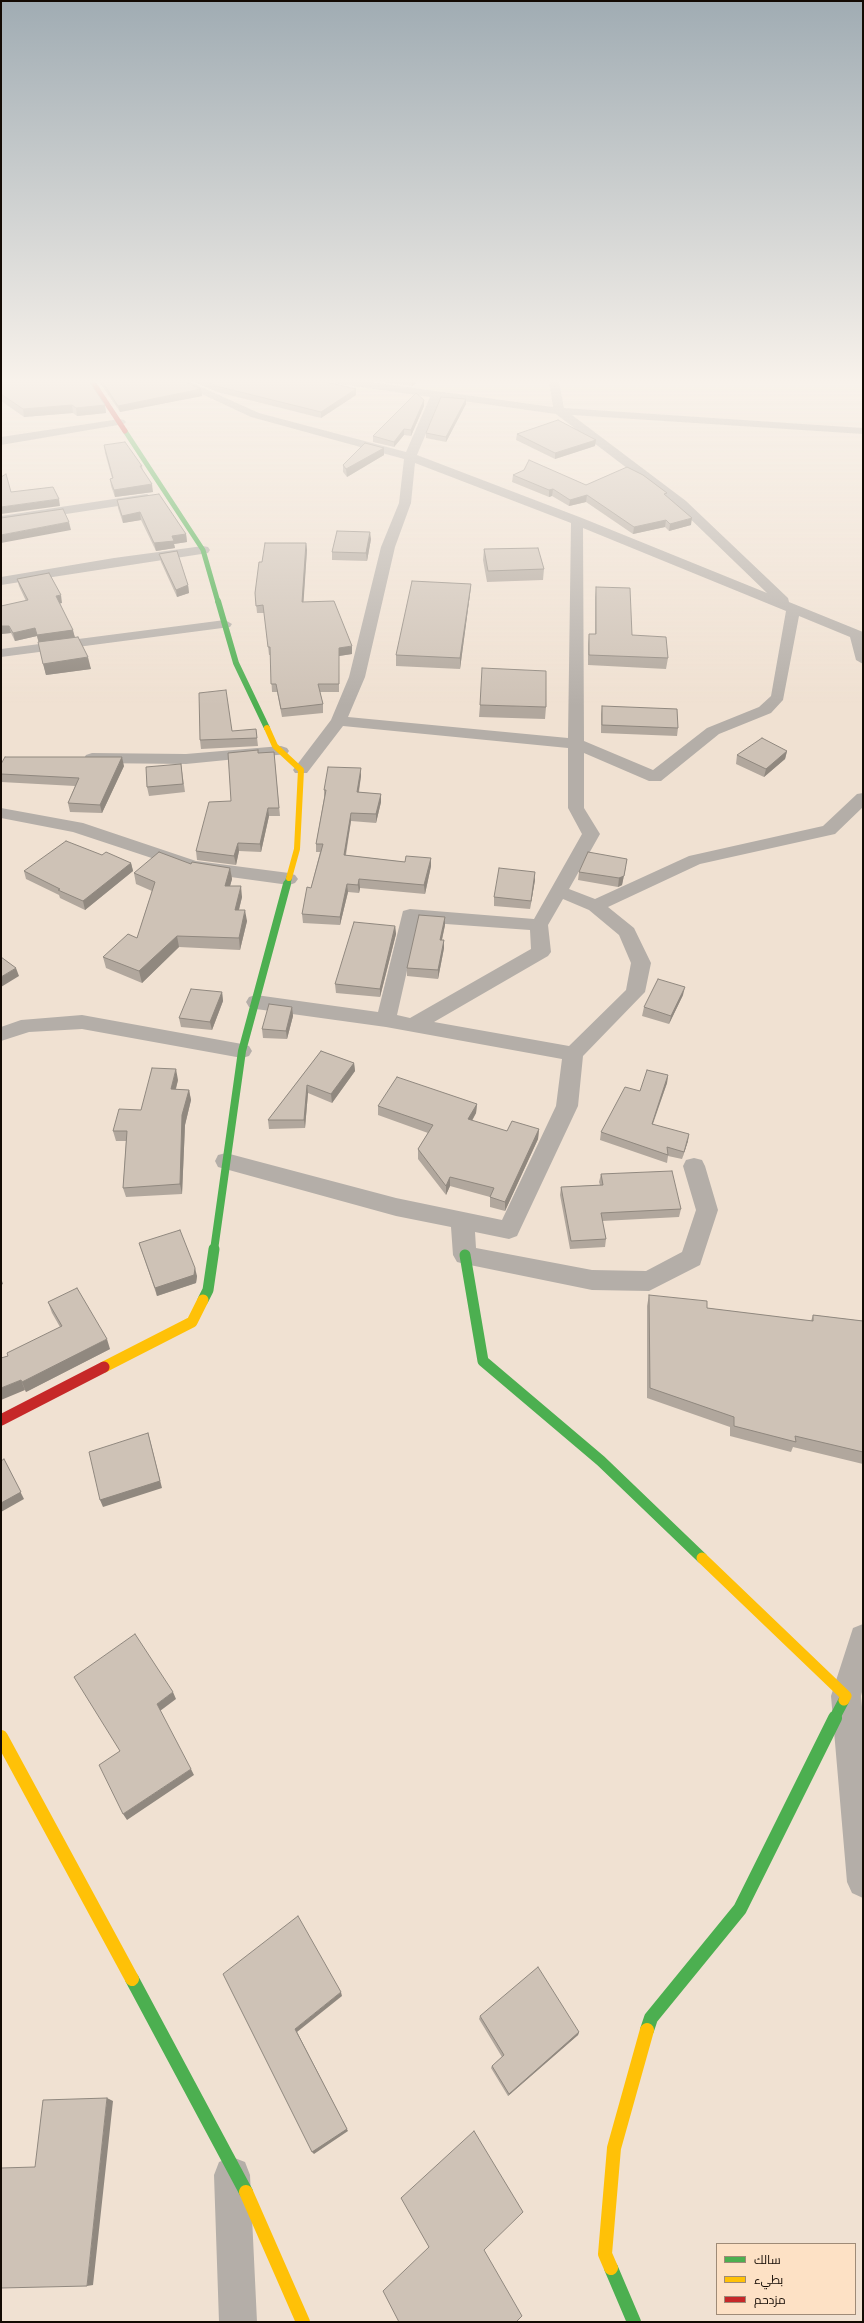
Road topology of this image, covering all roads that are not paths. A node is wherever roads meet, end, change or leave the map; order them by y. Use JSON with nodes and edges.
{"nodes":[{"id":1,"x":164,"y":489,"type":"edge"},
{"id":2,"x":406,"y":489,"type":"edge"},
{"id":3,"x":495,"y":489,"type":"edge"},
{"id":4,"x":663,"y":489,"type":"edge"},
{"id":5,"x":168,"y":495,"type":"junction"},
{"id":6,"x":1,"y":520,"type":"edge"},
{"id":7,"x":577,"y":521,"type":"junction"},
{"id":8,"x":203,"y":550,"type":"junction"},
{"id":9,"x":1,"y":581,"type":"edge"},
{"id":10,"x":793,"y":610,"type":"junction"},
{"id":11,"x":225,"y":624,"type":"junction"},
{"id":12,"x":860,"y":635,"type":"edge"},
{"id":13,"x":1,"y":654,"type":"edge"},
{"id":14,"x":863,"y":660,"type":"edge"},
{"id":15,"x":339,"y":721,"type":"junction"},
{"id":16,"x":577,"y":744,"type":"junction"},
{"id":17,"x":280,"y":751,"type":"junction"},
{"id":18,"x":75,"y":758,"type":"edge"},
{"id":19,"x":301,"y":770,"type":"junction"},
{"id":20,"x":863,"y":798,"type":"edge"},
{"id":21,"x":1,"y":812,"type":"edge"},
{"id":22,"x":289,"y":879,"type":"junction"},
{"id":23,"x":559,"y":891,"type":"junction"},
{"id":24,"x":595,"y":906,"type":"junction"},
{"id":25,"x":539,"y":925,"type":"junction"},
{"id":26,"x":256,"y":1002,"type":"junction"},
{"id":27,"x":386,"y":1020,"type":"junction"},
{"id":28,"x":413,"y":1025,"type":"junction"},
{"id":29,"x":1,"y":1034,"type":"edge"},
{"id":30,"x":242,"y":1051,"type":"junction"},
{"id":31,"x":573,"y":1054,"type":"junction"},
{"id":32,"x":226,"y":1161,"type":"junction"},
{"id":33,"x":694,"y":1166,"type":"dead end"},
{"id":34,"x":462,"y":1220,"type":"junction"},
{"id":35,"x":465,"y":1255,"type":"junction"},
{"id":36,"x":1,"y":1420,"type":"edge"},
{"id":37,"x":863,"y":1638,"type":"edge"},
{"id":38,"x":846,"y":1696,"type":"junction"},
{"id":39,"x":1,"y":1737,"type":"edge"},
{"id":40,"x":863,"y":1882,"type":"edge"},
{"id":41,"x":232,"y":2164,"type":"junction"},
{"id":42,"x":238,"y":2322,"type":"edge"},
{"id":43,"x":303,"y":2322,"type":"edge"},
{"id":44,"x":634,"y":2322,"type":"edge"}],
"edges":[{"from":1,"to":5,"type":"street"},
{"from":2,"to":15,"type":"street"},
{"from":3,"to":7,"type":"street"},
{"from":4,"to":10,"type":"street"},
{"from":5,"to":6,"type":"street"},
{"from":5,"to":8,"type":"street"},
{"from":7,"to":10,"type":"street"},
{"from":7,"to":16,"type":"street"},
{"from":8,"to":9,"type":"street"},
{"from":8,"to":11,"type":"street"},
{"from":10,"to":12,"type":"street"},
{"from":10,"to":16,"type":"street"},
{"from":11,"to":13,"type":"street"},
{"from":11,"to":17,"type":"street"},
{"from":12,"to":14,"type":"street"},
{"from":15,"to":16,"type":"street"},
{"from":15,"to":19,"type":"street"},
{"from":16,"to":23,"type":"street"},
{"from":17,"to":18,"type":"street"},
{"from":17,"to":19,"type":"street"},
{"from":19,"to":22,"type":"street"},
{"from":20,"to":24,"type":"street"},
{"from":21,"to":22,"type":"street"},
{"from":22,"to":26,"type":"street"},
{"from":23,"to":24,"type":"street"},
{"from":23,"to":25,"type":"street"},
{"from":24,"to":31,"type":"street"},
{"from":25,"to":27,"type":"street"},
{"from":25,"to":28,"type":"street"},
{"from":26,"to":27,"type":"street"},
{"from":26,"to":30,"type":"street"},
{"from":27,"to":28,"type":"street"},
{"from":28,"to":31,"type":"street"},
{"from":29,"to":30,"type":"street"},
{"from":30,"to":32,"type":"street"},
{"from":31,"to":34,"type":"street"},
{"from":32,"to":34,"type":"street"},
{"from":32,"to":36,"type":"street"},
{"from":33,"to":35,"type":"street"},
{"from":34,"to":35,"type":"street"},
{"from":35,"to":38,"type":"street"},
{"from":37,"to":38,"type":"street"},
{"from":38,"to":40,"type":"street"},
{"from":38,"to":44,"type":"street"},
{"from":39,"to":41,"type":"street"},
{"from":41,"to":42,"type":"street"},
{"from":41,"to":43,"type":"street"}]}
